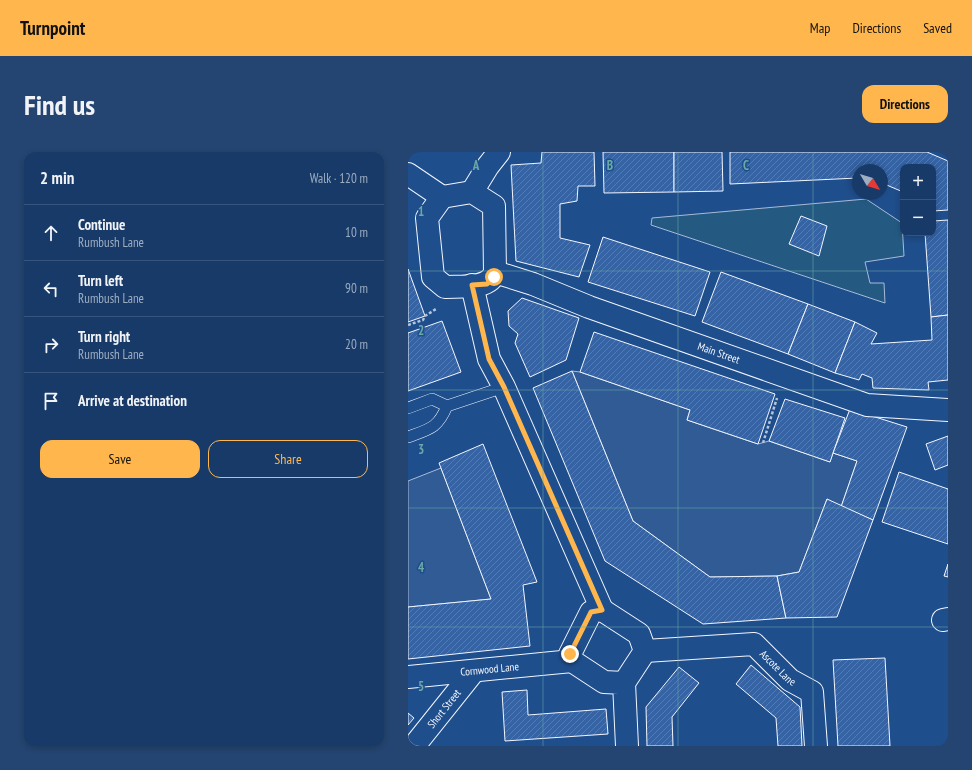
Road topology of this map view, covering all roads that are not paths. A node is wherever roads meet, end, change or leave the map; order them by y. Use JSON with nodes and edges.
{"nodes":[{"id":1,"x":499,"y":152,"type":"edge"},
{"id":2,"x":408,"y":174,"type":"edge"},
{"id":3,"x":472,"y":192,"type":"junction"},
{"id":4,"x":442,"y":197,"type":"junction"},
{"id":5,"x":495,"y":272,"type":"junction"},
{"id":6,"x":472,"y":285,"type":"junction"},
{"id":7,"x":504,"y":387,"type":"junction"},
{"id":8,"x":447,"y":406,"type":"junction"},
{"id":9,"x":408,"y":408,"type":"edge"},
{"id":10,"x":948,"y":410,"type":"edge"},
{"id":11,"x":408,"y":437,"type":"edge"},
{"id":12,"x":602,"y":610,"type":"junction"},
{"id":13,"x":645,"y":651,"type":"junction"},
{"id":14,"x":572,"y":661,"type":"junction"},
{"id":15,"x":474,"y":671,"type":"junction"},
{"id":16,"x":408,"y":677,"type":"edge"},
{"id":17,"x":624,"y":683,"type":"junction"},
{"id":18,"x":414,"y":746,"type":"edge"},
{"id":19,"x":627,"y":746,"type":"edge"},
{"id":20,"x":816,"y":746,"type":"edge"}],
"edges":[{"from":1,"to":3,"type":"street"},
{"from":2,"to":4,"type":"street"},
{"from":3,"to":4,"type":"street"},
{"from":3,"to":5,"type":"street"},
{"from":4,"to":6,"type":"street"},
{"from":5,"to":6,"type":"street"},
{"from":5,"to":10,"type":"street","name":"Main Street"},
{"from":6,"to":7,"type":"street"},
{"from":7,"to":8,"type":"lane"},
{"from":7,"to":12,"type":"street"},
{"from":8,"to":9,"type":"lane"},
{"from":8,"to":11,"type":"lane"},
{"from":12,"to":13,"type":"street"},
{"from":12,"to":14,"type":"street"},
{"from":13,"to":17,"type":"street"},
{"from":13,"to":20,"type":"street","name":"Ascote Lane"},
{"from":14,"to":15,"type":"street","name":"Cornwood Lane"},
{"from":14,"to":17,"type":"street"},
{"from":15,"to":16,"type":"street","name":"Cornwood Lane"},
{"from":15,"to":18,"type":"street","name":"Short Street"},
{"from":17,"to":19,"type":"street"}]}
